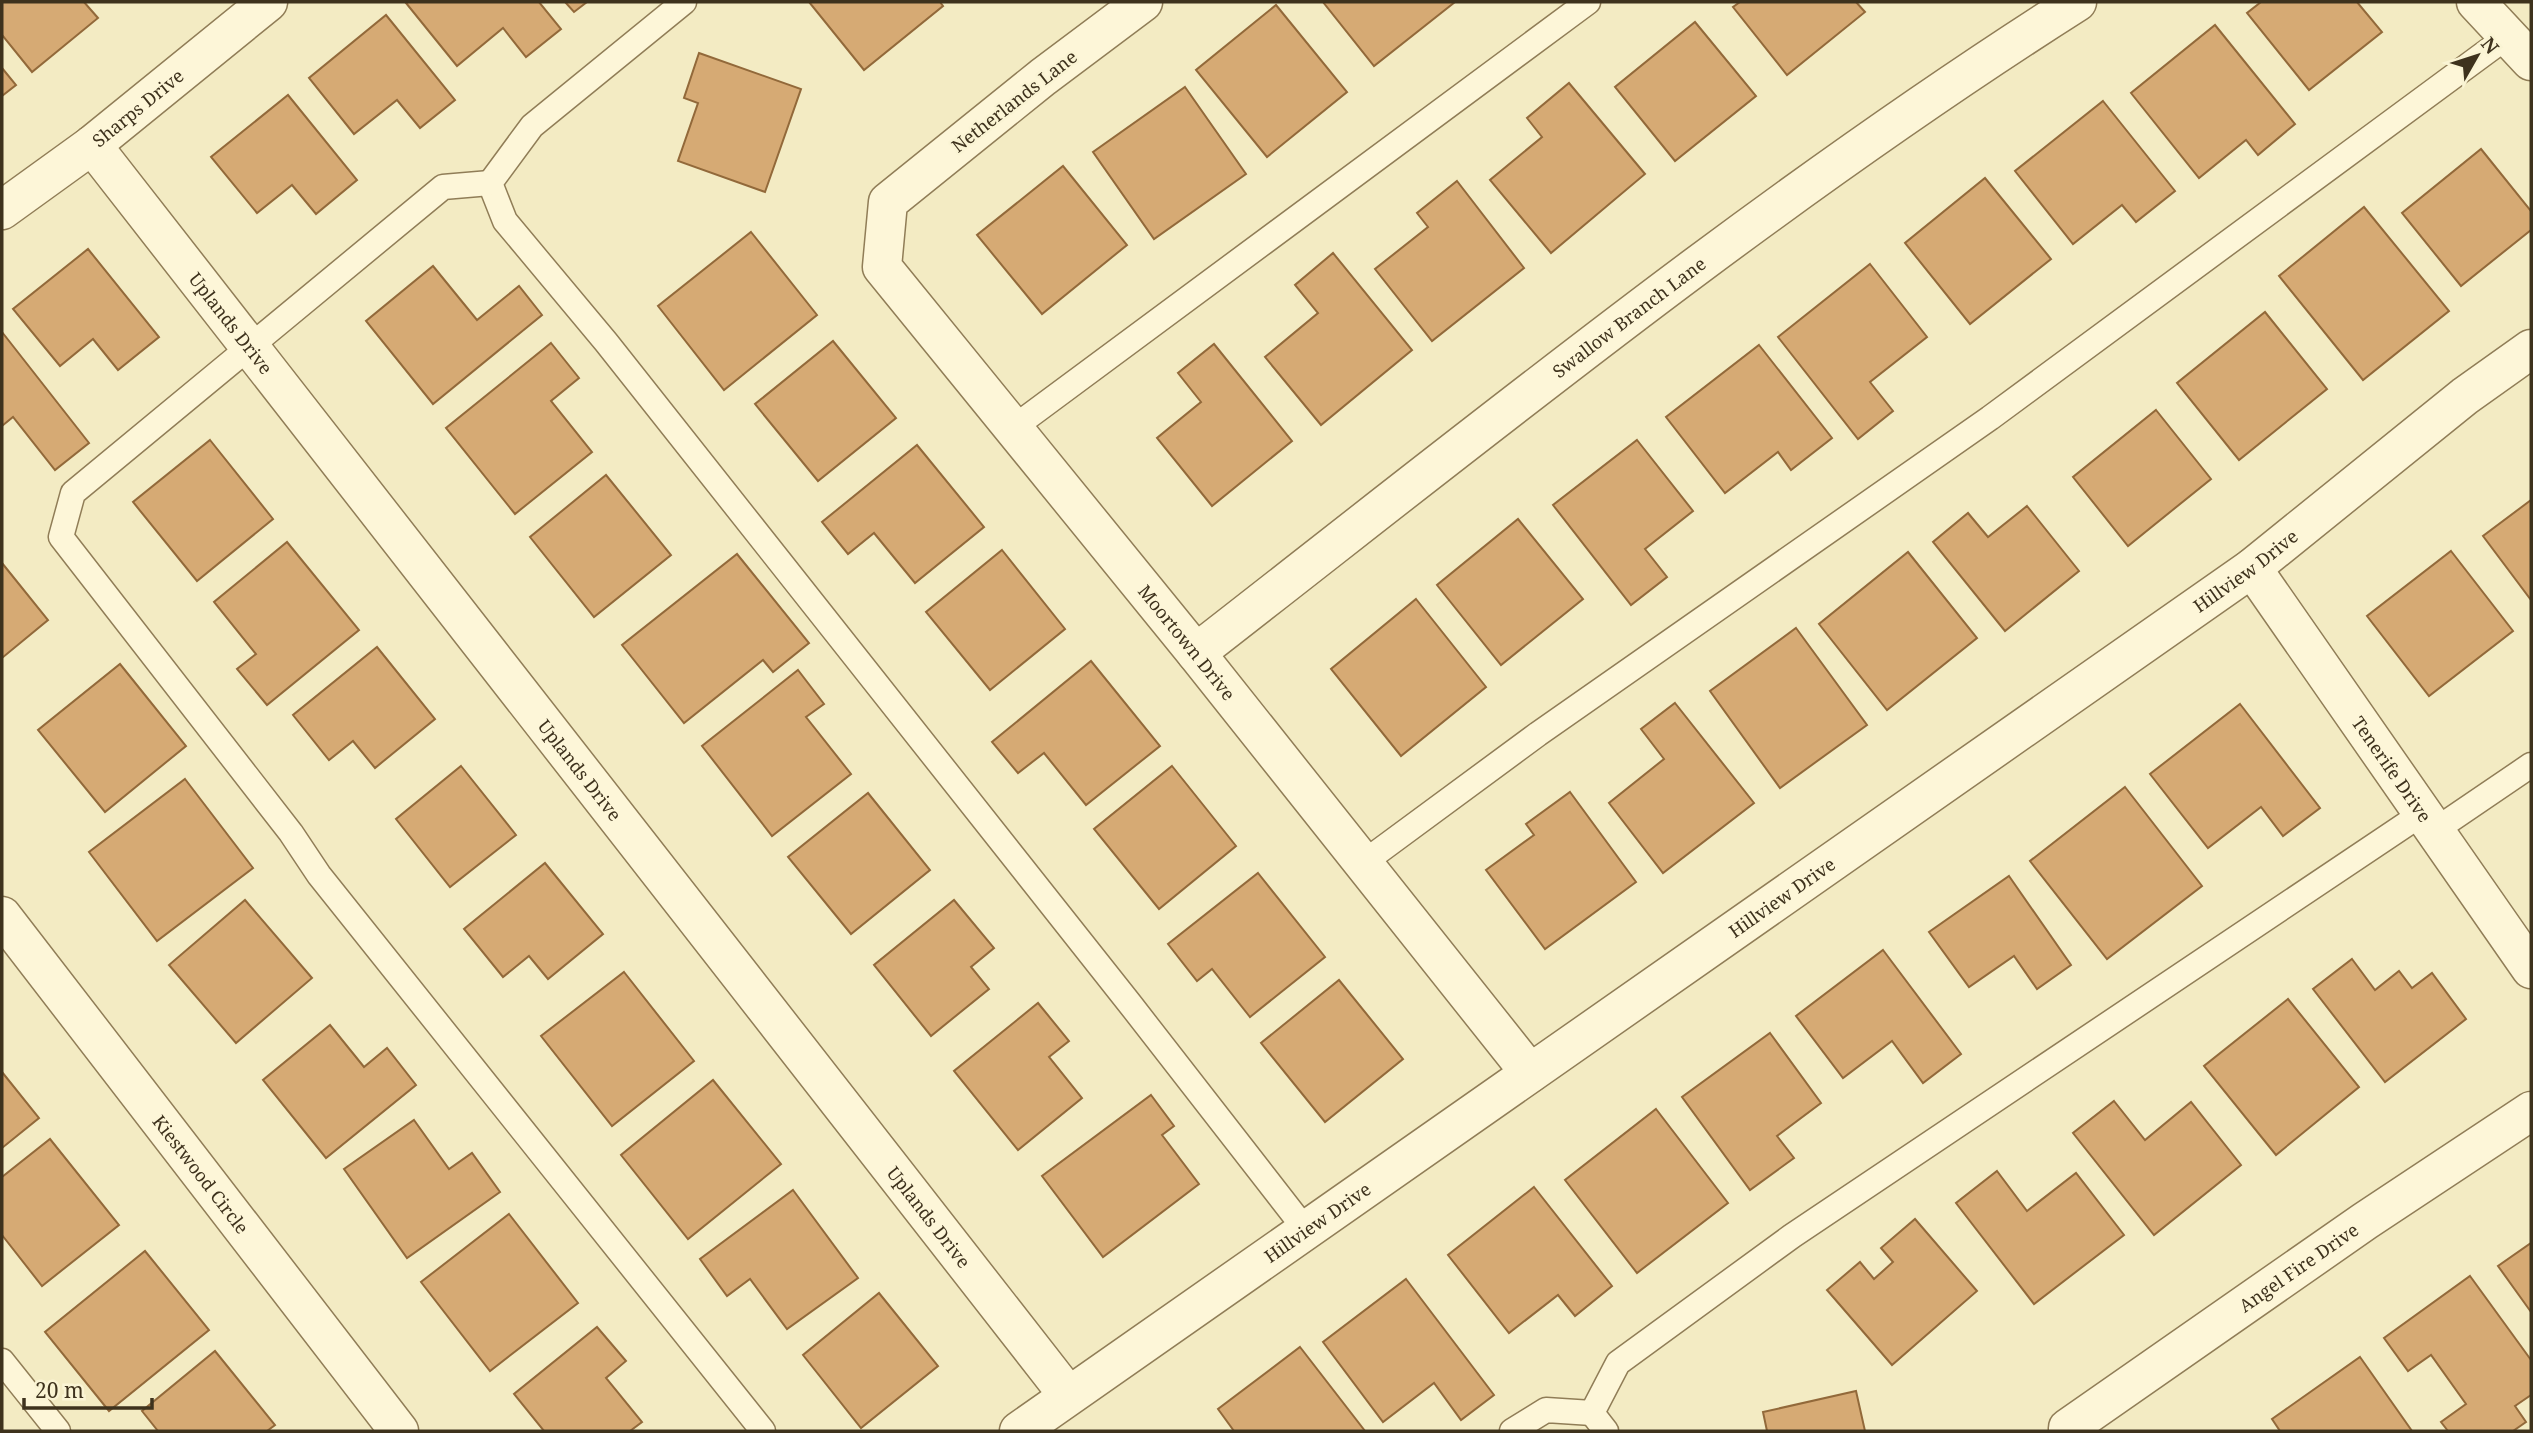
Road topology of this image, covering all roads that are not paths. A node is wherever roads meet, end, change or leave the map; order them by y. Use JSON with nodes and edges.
{"nodes":[{"id":1,"x":268,"y":2,"type":"edge"},
{"id":2,"x":684,"y":2,"type":"edge"},
{"id":3,"x":1143,"y":2,"type":"edge"},
{"id":4,"x":1588,"y":2,"type":"edge"},
{"id":5,"x":2077,"y":2,"type":"edge"},
{"id":6,"x":2476,"y":2,"type":"edge"},
{"id":7,"x":2520,"y":48,"type":"edge"},
{"id":8,"x":92,"y":145,"type":"junction"},
{"id":9,"x":490,"y":183,"type":"junction"},
{"id":10,"x":888,"y":202,"type":"joint"},
{"id":11,"x":2,"y":210,"type":"edge"},
{"id":12,"x":250,"y":348,"type":"junction"},
{"id":13,"x":2531,"y":349,"type":"edge"},
{"id":14,"x":1013,"y":428,"type":"junction"},
{"id":15,"x":2252,"y":568,"type":"junction"},
{"id":16,"x":1196,"y":653,"type":"junction"},
{"id":17,"x":2531,"y":765,"type":"edge"},
{"id":18,"x":2428,"y":822,"type":"junction"},
{"id":19,"x":1363,"y":863,"type":"junction"},
{"id":20,"x":2,"y":916,"type":"edge"},
{"id":21,"x":2531,"y":970,"type":"edge"},
{"id":22,"x":1530,"y":1073,"type":"junction"},
{"id":23,"x":2531,"y":1111,"type":"edge"},
{"id":24,"x":1305,"y":1229,"type":"junction"},
{"id":25,"x":2,"y":1361,"type":"edge"},
{"id":26,"x":1068,"y":1395,"type":"junction"},
{"id":27,"x":1599,"y":1422,"type":"edge"},
{"id":28,"x":2068,"y":1430,"type":"edge"},
{"id":29,"x":58,"y":1431,"type":"edge"},
{"id":30,"x":399,"y":1431,"type":"edge"},
{"id":31,"x":763,"y":1431,"type":"edge"},
{"id":32,"x":1019,"y":1431,"type":"edge"},
{"id":33,"x":1512,"y":1431,"type":"edge"}],
"edges":[{"from":1,"to":8,"type":"street","name":"Sharps Drive"},
{"from":2,"to":9,"type":"lane"},
{"from":3,"to":10,"type":"street","name":"Netherlands Lane"},
{"from":4,"to":14,"type":"lane"},
{"from":5,"to":16,"type":"street","name":"Swallow Branch Lane"},
{"from":6,"to":7,"type":"street"},
{"from":7,"to":19,"type":"lane"},
{"from":8,"to":11,"type":"street","name":"Sharps Drive"},
{"from":8,"to":12,"type":"street","name":"Uplands Drive"},
{"from":9,"to":12,"type":"lane"},
{"from":9,"to":24,"type":"lane"},
{"from":10,"to":14,"type":"street","name":"Moortown Drive"},
{"from":12,"to":26,"type":"street","name":"Uplands Drive"},
{"from":12,"to":31,"type":"lane"},
{"from":13,"to":15,"type":"street","name":"Hillview Drive"},
{"from":14,"to":16,"type":"street","name":"Moortown Drive"},
{"from":15,"to":18,"type":"street","name":"Tenerife Drive"},
{"from":15,"to":22,"type":"street","name":"Hillview Drive"},
{"from":16,"to":19,"type":"street","name":"Moortown Drive"},
{"from":17,"to":18,"type":"lane"},
{"from":18,"to":21,"type":"street","name":"Tenerife Drive"},
{"from":18,"to":27,"type":"lane"},
{"from":19,"to":22,"type":"street","name":"Moortown Drive"},
{"from":20,"to":30,"type":"street","name":"Kiestwood Circle"},
{"from":22,"to":24,"type":"street","name":"Hillview Drive"},
{"from":23,"to":28,"type":"street","name":"Angel Fire Drive"},
{"from":24,"to":26,"type":"street","name":"Hillview Drive"},
{"from":25,"to":29,"type":"lane"},
{"from":26,"to":32,"type":"street","name":"Hillview Drive"},
{"from":27,"to":33,"type":"lane"}]}
